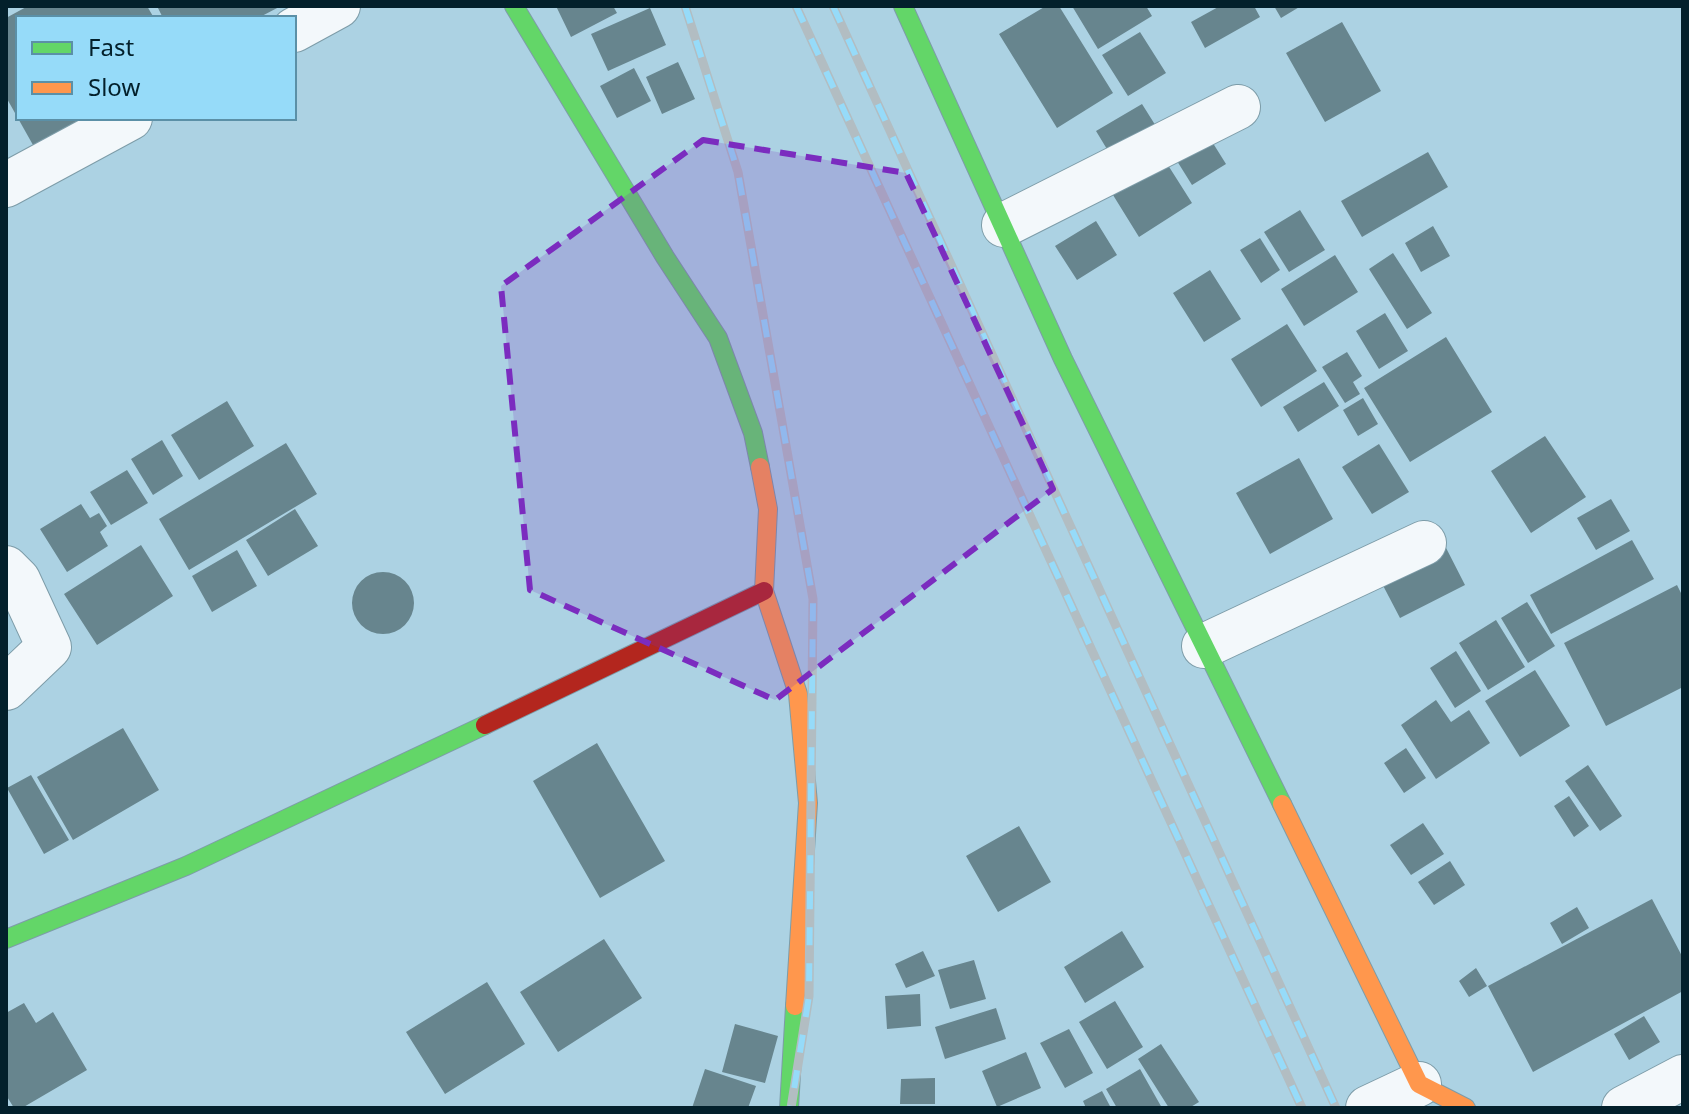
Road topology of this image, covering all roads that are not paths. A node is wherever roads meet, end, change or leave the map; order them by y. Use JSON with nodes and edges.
{"nodes":[{"id":1,"x":338,"y":6,"type":"edge"},
{"id":2,"x":514,"y":6,"type":"edge"},
{"id":3,"x":903,"y":6,"type":"edge"},
{"id":4,"x":296,"y":29,"type":"edge"},
{"id":5,"x":1238,"y":107,"type":"dead end"},
{"id":6,"x":126,"y":120,"type":"edge"},
{"id":7,"x":6,"y":185,"type":"edge"},
{"id":8,"x":1004,"y":225,"type":"junction"},
{"id":9,"x":1424,"y":543,"type":"dead end"},
{"id":10,"x":6,"y":568,"type":"edge"},
{"id":11,"x":764,"y":591,"type":"junction"},
{"id":12,"x":1204,"y":646,"type":"junction"},
{"id":13,"x":6,"y":688,"type":"edge"},
{"id":14,"x":6,"y":939,"type":"edge"},
{"id":15,"x":1683,"y":1077,"type":"edge"},
{"id":16,"x":1419,"y":1084,"type":"junction"},
{"id":17,"x":789,"y":1108,"type":"edge"},
{"id":18,"x":1368,"y":1108,"type":"edge"},
{"id":19,"x":1466,"y":1108,"type":"edge"},
{"id":20,"x":1624,"y":1108,"type":"edge"}],
"edges":[{"from":1,"to":4,"type":"street"},
{"from":2,"to":11,"type":"street"},
{"from":3,"to":8,"type":"street"},
{"from":5,"to":8,"type":"street"},
{"from":6,"to":7,"type":"street"},
{"from":8,"to":12,"type":"street"},
{"from":9,"to":12,"type":"street"},
{"from":10,"to":13,"type":"street"},
{"from":11,"to":14,"type":"street"},
{"from":11,"to":17,"type":"street"},
{"from":12,"to":16,"type":"street"},
{"from":15,"to":20,"type":"street"},
{"from":16,"to":18,"type":"street"},
{"from":16,"to":19,"type":"street"}]}
